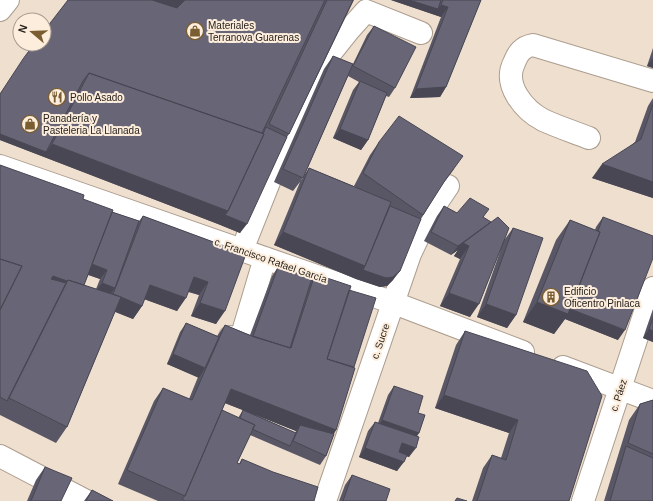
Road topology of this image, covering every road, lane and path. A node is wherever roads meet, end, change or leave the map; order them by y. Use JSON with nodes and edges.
{"nodes":[{"id":1,"x":8,"y":0,"type":"edge"},
{"id":2,"x":0,"y":10,"type":"edge"},
{"id":3,"x":421,"y":33,"type":"dead end"},
{"id":4,"x":653,"y":81,"type":"edge"},
{"id":5,"x":590,"y":138,"type":"dead end"},
{"id":6,"x":0,"y":166,"type":"edge"},
{"id":7,"x":448,"y":186,"type":"edge"},
{"id":8,"x":242,"y":250,"type":"junction"},
{"id":9,"x":265,"y":258,"type":"junction"},
{"id":10,"x":653,"y":288,"type":"edge"},
{"id":11,"x":394,"y":303,"type":"junction"},
{"id":12,"x":230,"y":337,"type":"edge"},
{"id":13,"x":621,"y":388,"type":"junction"},
{"id":14,"x":653,"y":401,"type":"edge"},
{"id":15,"x":0,"y":456,"type":"edge"},
{"id":16,"x":86,"y":501,"type":"edge"},
{"id":17,"x":325,"y":501,"type":"edge"},
{"id":18,"x":583,"y":501,"type":"edge"}],
"edges":[{"from":1,"to":2,"type":"street"},
{"from":3,"to":8,"type":"street"},
{"from":4,"to":5,"type":"street"},
{"from":6,"to":8,"type":"street","name":"c. Francisco Rafael García"},
{"from":7,"to":11,"type":"street","name":"c. Sucre"},
{"from":8,"to":9,"type":"street","name":"c. Francisco Rafael García"},
{"from":9,"to":11,"type":"street","name":"c. Francisco Rafael García"},
{"from":9,"to":12,"type":"street"},
{"from":10,"to":13,"type":"street","name":"c. Páez"},
{"from":11,"to":13,"type":"street","name":"c. Francisco Rafael García"},
{"from":11,"to":17,"type":"street","name":"c. Sucre"},
{"from":13,"to":14,"type":"street","name":"c. Francisco Rafael García"},
{"from":13,"to":18,"type":"street","name":"c. Páez"},
{"from":15,"to":16,"type":"street"}]}
